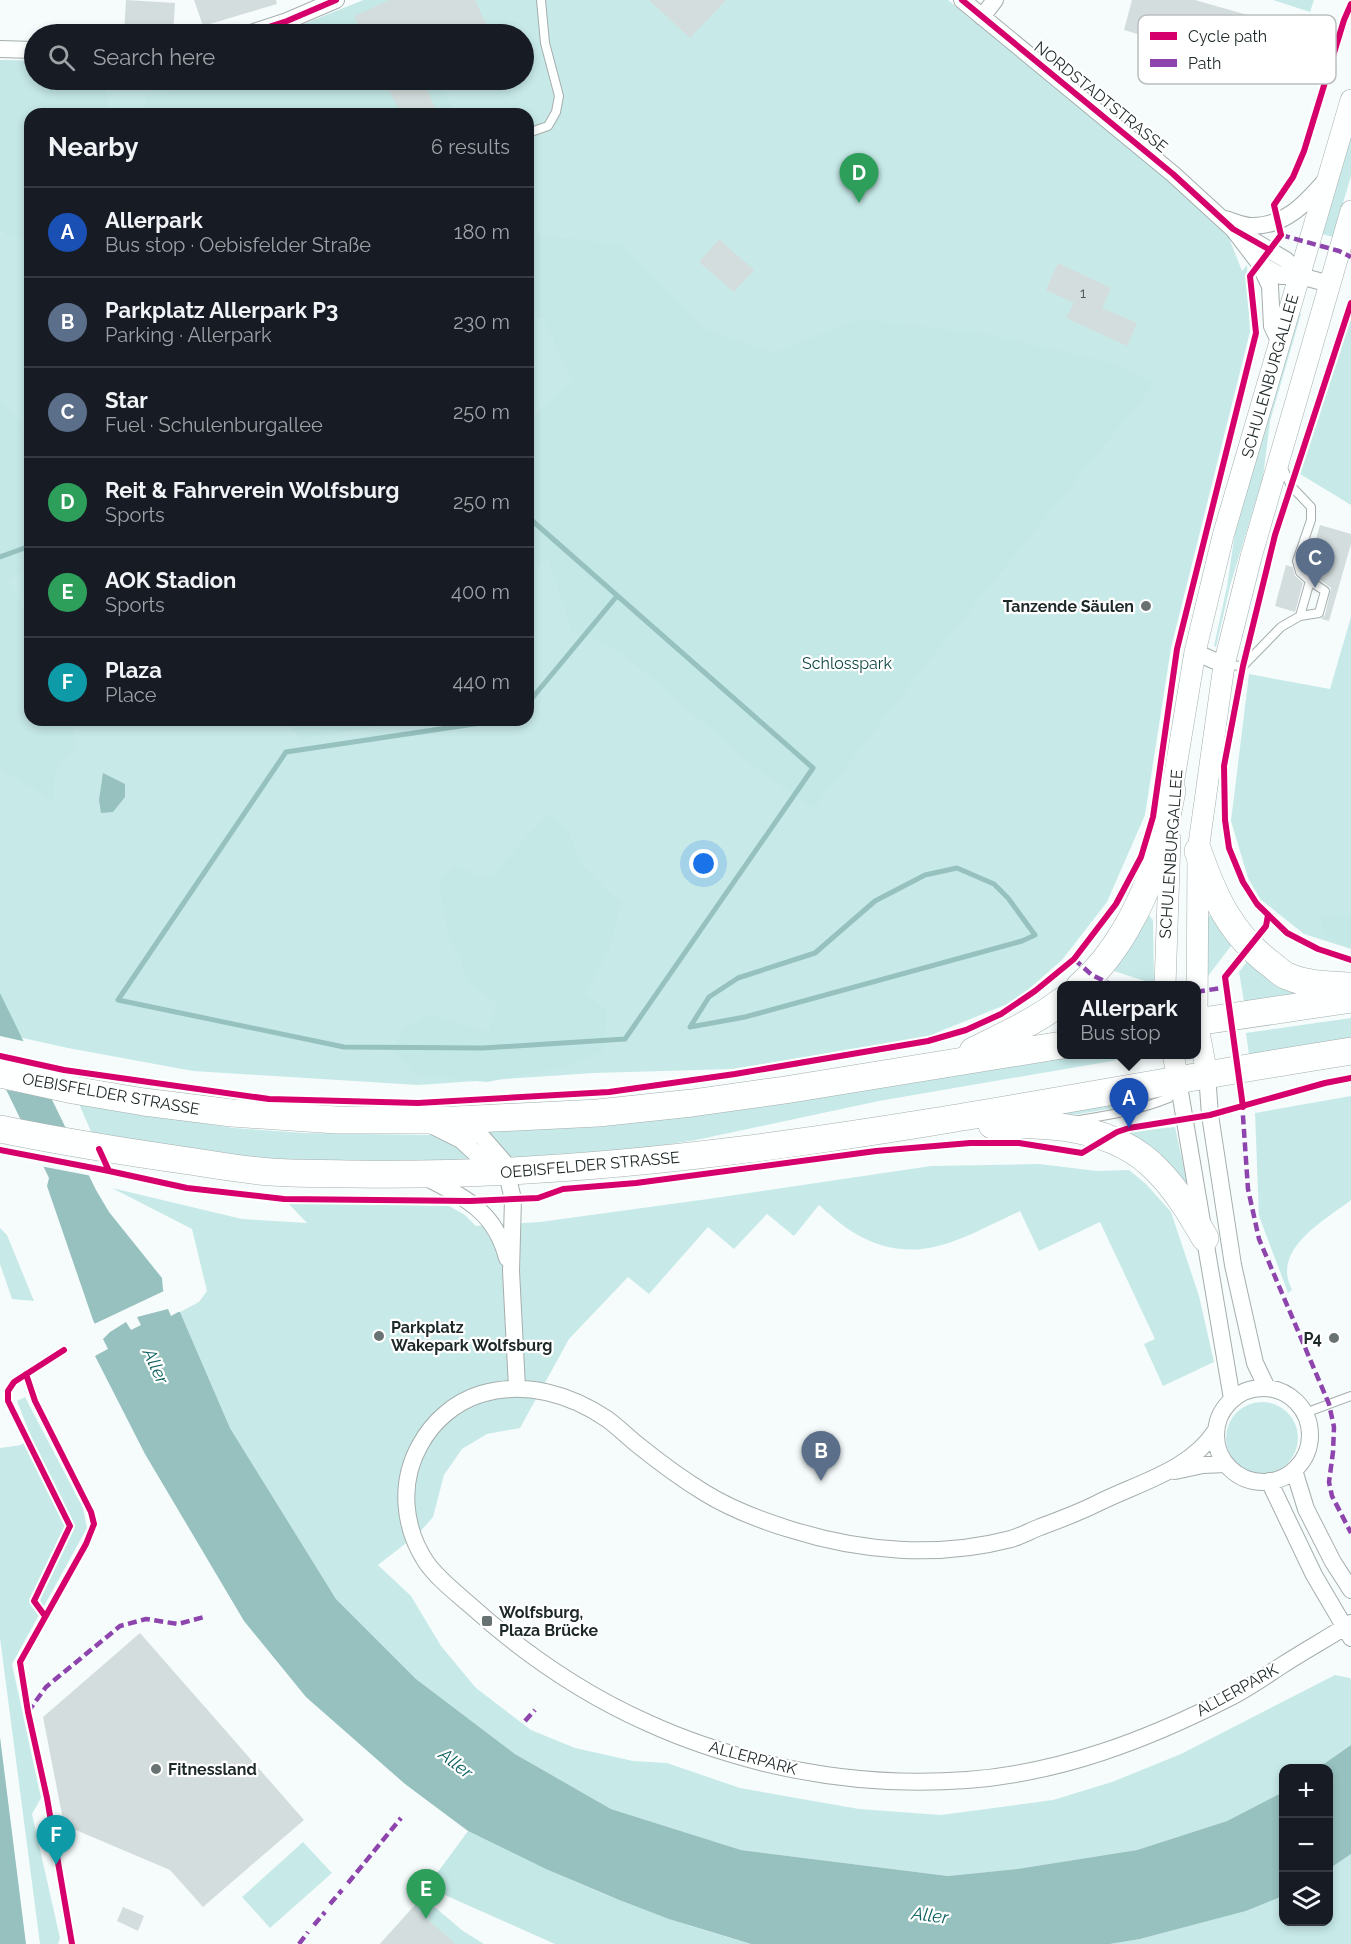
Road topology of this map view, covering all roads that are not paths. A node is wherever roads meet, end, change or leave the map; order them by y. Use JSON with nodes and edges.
{"nodes":[{"id":1,"x":336,"y":0,"type":"edge"},
{"id":2,"x":540,"y":0,"type":"edge"},
{"id":3,"x":962,"y":0,"type":"edge"},
{"id":4,"x":995,"y":0,"type":"edge"},
{"id":5,"x":982,"y":17,"type":"junction"},
{"id":6,"x":278,"y":24,"type":"edge"},
{"id":7,"x":0,"y":49,"type":"edge"},
{"id":8,"x":24,"y":50,"type":"edge"},
{"id":9,"x":1351,"y":100,"type":"edge"},
{"id":10,"x":534,"y":131,"type":"edge"},
{"id":11,"x":1328,"y":178,"type":"junction"},
{"id":12,"x":1351,"y":211,"type":"edge"},
{"id":13,"x":1221,"y":217,"type":"junction"},
{"id":14,"x":1233,"y":229,"type":"junction"},
{"id":15,"x":1259,"y":263,"type":"junction"},
{"id":16,"x":1300,"y":276,"type":"junction"},
{"id":17,"x":1330,"y":284,"type":"junction"},
{"id":18,"x":1280,"y":344,"type":"junction"},
{"id":19,"x":1280,"y":461,"type":"junction"},
{"id":20,"x":1310,"y":581,"type":"junction"},
{"id":21,"x":1300,"y":616,"type":"junction"},
{"id":22,"x":1195,"y":652,"type":"junction"},
{"id":23,"x":1224,"y":665,"type":"junction"},
{"id":24,"x":1172,"y":791,"type":"junction"},
{"id":25,"x":1198,"y":851,"type":"junction"},
{"id":26,"x":1085,"y":981,"type":"edge"},
{"id":27,"x":1165,"y":981,"type":"edge"},
{"id":28,"x":1197,"y":981,"type":"edge"},
{"id":29,"x":1351,"y":986,"type":"edge"},
{"id":30,"x":1351,"y":999,"type":"edge"},
{"id":31,"x":1057,"y":1005,"type":"edge"},
{"id":32,"x":1201,"y":1021,"type":"edge"},
{"id":33,"x":1201,"y":1043,"type":"edge"},
{"id":34,"x":1053,"y":1047,"type":"edge"},
{"id":35,"x":1351,"y":1051,"type":"edge"},
{"id":36,"x":945,"y":1064,"type":"junction"},
{"id":37,"x":1176,"y":1067,"type":"edge"},
{"id":38,"x":0,"y":1074,"type":"edge"},
{"id":39,"x":1207,"y":1074,"type":"junction"},
{"id":40,"x":455,"y":1120,"type":"junction"},
{"id":41,"x":421,"y":1121,"type":"junction"},
{"id":42,"x":1049,"y":1125,"type":"junction"},
{"id":43,"x":897,"y":1128,"type":"junction"},
{"id":44,"x":0,"y":1129,"type":"edge"},
{"id":45,"x":506,"y":1173,"type":"junction"},
{"id":46,"x":421,"y":1175,"type":"junction"},
{"id":47,"x":1205,"y":1238,"type":"junction"},
{"id":48,"x":511,"y":1271,"type":"junction"},
{"id":49,"x":517,"y":1388,"type":"junction"},
{"id":50,"x":1267,"y":1388,"type":"junction"},
{"id":51,"x":1351,"y":1396,"type":"edge"},
{"id":52,"x":1232,"y":1399,"type":"junction"},
{"id":53,"x":1305,"y":1413,"type":"junction"},
{"id":54,"x":1216,"y":1430,"type":"junction"},
{"id":55,"x":1226,"y":1464,"type":"junction"},
{"id":56,"x":1294,"y":1470,"type":"junction"},
{"id":57,"x":1165,"y":1473,"type":"junction"},
{"id":58,"x":1269,"y":1481,"type":"junction"},
{"id":59,"x":1351,"y":1590,"type":"edge"},
{"id":60,"x":1349,"y":1630,"type":"edge"}],
"edges":[{"from":1,"to":6,"type":"street"},
{"from":2,"to":10,"type":"lane"},
{"from":3,"to":5,"type":"street","name":"NORDSTADTSTRASSE"},
{"from":4,"to":5,"type":"street"},
{"from":5,"to":13,"type":"street","name":"NORDSTADTSTRASSE"},
{"from":7,"to":8,"type":"street"},
{"from":9,"to":11,"type":"street","name":"SCHULENBURGALLEE"},
{"from":11,"to":13,"type":"street","name":"NORDSTADTSTRASSE"},
{"from":11,"to":16,"type":"street","name":"SCHULENBURGALLEE"},
{"from":12,"to":17,"type":"street","name":"SCHULENBURGALLEE"},
{"from":13,"to":14,"type":"street","name":"NORDSTADTSTRASSE"},
{"from":14,"to":15,"type":"street","name":"NORDSTADTSTRASSE"},
{"from":14,"to":16,"type":"street","name":"NORDSTADTSTRASSE"},
{"from":15,"to":16,"type":"street","name":"NORDSTADTSTRASSE"},
{"from":15,"to":18,"type":"street","name":"NORDSTADTSTRASSE"},
{"from":16,"to":17,"type":"street","name":"NORDSTADTSTRASSE"},
{"from":16,"to":18,"type":"street","name":"SCHULENBURGALLEE"},
{"from":17,"to":19,"type":"street","name":"SCHULENBURGALLEE"},
{"from":18,"to":22,"type":"street","name":"SCHULENBURGALLEE"},
{"from":19,"to":20,"type":"lane"},
{"from":19,"to":23,"type":"street","name":"SCHULENBURGALLEE"},
{"from":20,"to":21,"type":"lane"},
{"from":20,"to":21,"type":"lane"},
{"from":21,"to":23,"type":"lane"},
{"from":22,"to":23,"type":"street"},
{"from":22,"to":24,"type":"street","name":"SCHULENBURGALLEE"},
{"from":23,"to":25,"type":"street","name":"SCHULENBURGALLEE"},
{"from":24,"to":26,"type":"main road"},
{"from":24,"to":27,"type":"street","name":"SCHULENBURGALLEE"},
{"from":25,"to":28,"type":"street","name":"SCHULENBURGALLEE"},
{"from":25,"to":29,"type":"main road"},
{"from":30,"to":32,"type":"main road"},
{"from":31,"to":36,"type":"main road"},
{"from":33,"to":39,"type":"street","name":"SCHULENBURGALLEE"},
{"from":34,"to":36,"type":"main road","name":"OEBISFELDER STRASSE"},
{"from":35,"to":39,"type":"main road"},
{"from":36,"to":40,"type":"main road","name":"OEBISFELDER STRASSE"},
{"from":37,"to":39,"type":"main road","name":"OEBISFELDER STRASSE"},
{"from":37,"to":42,"type":"lane"},
{"from":37,"to":43,"type":"main road","name":"OEBISFELDER STRASSE"},
{"from":37,"to":47,"type":"street"},
{"from":38,"to":41,"type":"main road","name":"OEBISFELDER STRASSE"},
{"from":39,"to":50,"type":"street"},
{"from":40,"to":41,"type":"main road","name":"OEBISFELDER STRASSE"},
{"from":40,"to":45,"type":"street"},
{"from":41,"to":45,"type":"street"},
{"from":42,"to":43,"type":"main road"},
{"from":42,"to":47,"type":"main road"},
{"from":43,"to":45,"type":"main road","name":"OEBISFELDER STRASSE"},
{"from":44,"to":46,"type":"main road","name":"OEBISFELDER STRASSE"},
{"from":45,"to":46,"type":"main road","name":"OEBISFELDER STRASSE"},
{"from":45,"to":48,"type":"street"},
{"from":46,"to":48,"type":"street"},
{"from":47,"to":52,"type":"street"},
{"from":48,"to":49,"type":"street"},
{"from":49,"to":57,"type":"street","name":"ALLERPARK"},
{"from":49,"to":60,"type":"street","name":"ALLERPARK"},
{"from":50,"to":52,"type":"street"},
{"from":50,"to":53,"type":"street"},
{"from":51,"to":53,"type":"lane"},
{"from":52,"to":54,"type":"street","name":"ALLERPARK"},
{"from":53,"to":56,"type":"street"},
{"from":54,"to":55,"type":"street"},
{"from":54,"to":57,"type":"street","name":"ALLERPARK"},
{"from":55,"to":57,"type":"street","name":"ALLERPARK"},
{"from":55,"to":58,"type":"street"},
{"from":56,"to":58,"type":"street"},
{"from":56,"to":59,"type":"street"},
{"from":58,"to":60,"type":"street","name":"ALLERPARK"}]}
